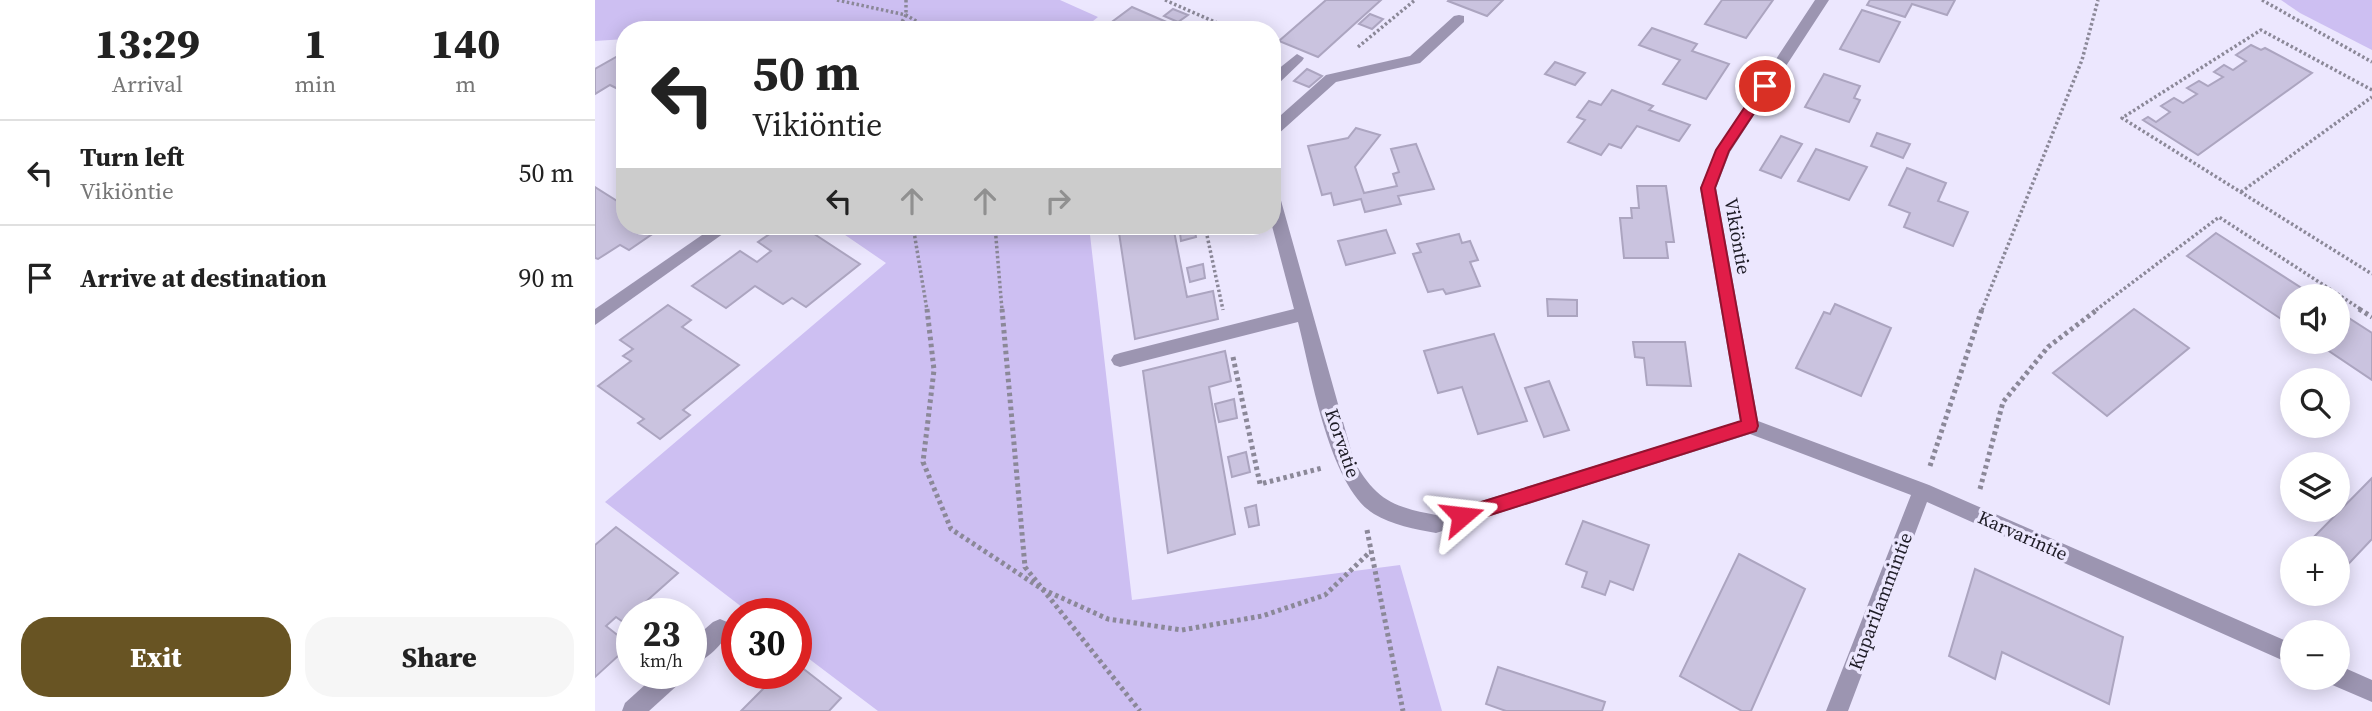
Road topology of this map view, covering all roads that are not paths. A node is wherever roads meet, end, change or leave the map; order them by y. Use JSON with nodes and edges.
{"nodes":[{"id":1,"x":1822,"y":0,"type":"edge"},
{"id":2,"x":1459,"y":19,"type":"dead end"},
{"id":3,"x":1297,"y":58,"type":"dead end"},
{"id":4,"x":1281,"y":73,"type":"edge"},
{"id":5,"x":1281,"y":123,"type":"edge"},
{"id":6,"x":1281,"y":229,"type":"edge"},
{"id":7,"x":713,"y":235,"type":"edge"},
{"id":8,"x":1305,"y":313,"type":"junction"},
{"id":9,"x":595,"y":318,"type":"edge"},
{"id":10,"x":1120,"y":360,"type":"dead end"},
{"id":11,"x":1750,"y":426,"type":"junction"},
{"id":12,"x":1922,"y":491,"type":"junction"},
{"id":13,"x":720,"y":629,"type":"dead end"},
{"id":14,"x":707,"y":641,"type":"edge"},
{"id":15,"x":2280,"y":649,"type":"edge"},
{"id":16,"x":2350,"y":681,"type":"edge"},
{"id":17,"x":657,"y":689,"type":"edge"},
{"id":18,"x":2372,"y":691,"type":"edge"},
{"id":19,"x":633,"y":711,"type":"edge"},
{"id":20,"x":1837,"y":711,"type":"edge"}],
"edges":[{"from":1,"to":11,"type":"street","name":"Vikiöntie"},
{"from":2,"to":5,"type":"street"},
{"from":3,"to":4,"type":"street"},
{"from":6,"to":8,"type":"street","name":"Korvatie"},
{"from":7,"to":9,"type":"street"},
{"from":8,"to":10,"type":"street"},
{"from":8,"to":11,"type":"street","name":"Korvatie"},
{"from":11,"to":12,"type":"street","name":"Karvarintie"},
{"from":12,"to":15,"type":"street","name":"Karvarintie"},
{"from":12,"to":20,"type":"street","name":"Kuparilammintie"},
{"from":13,"to":14,"type":"street"},
{"from":16,"to":18,"type":"street"},
{"from":17,"to":19,"type":"street"}]}
